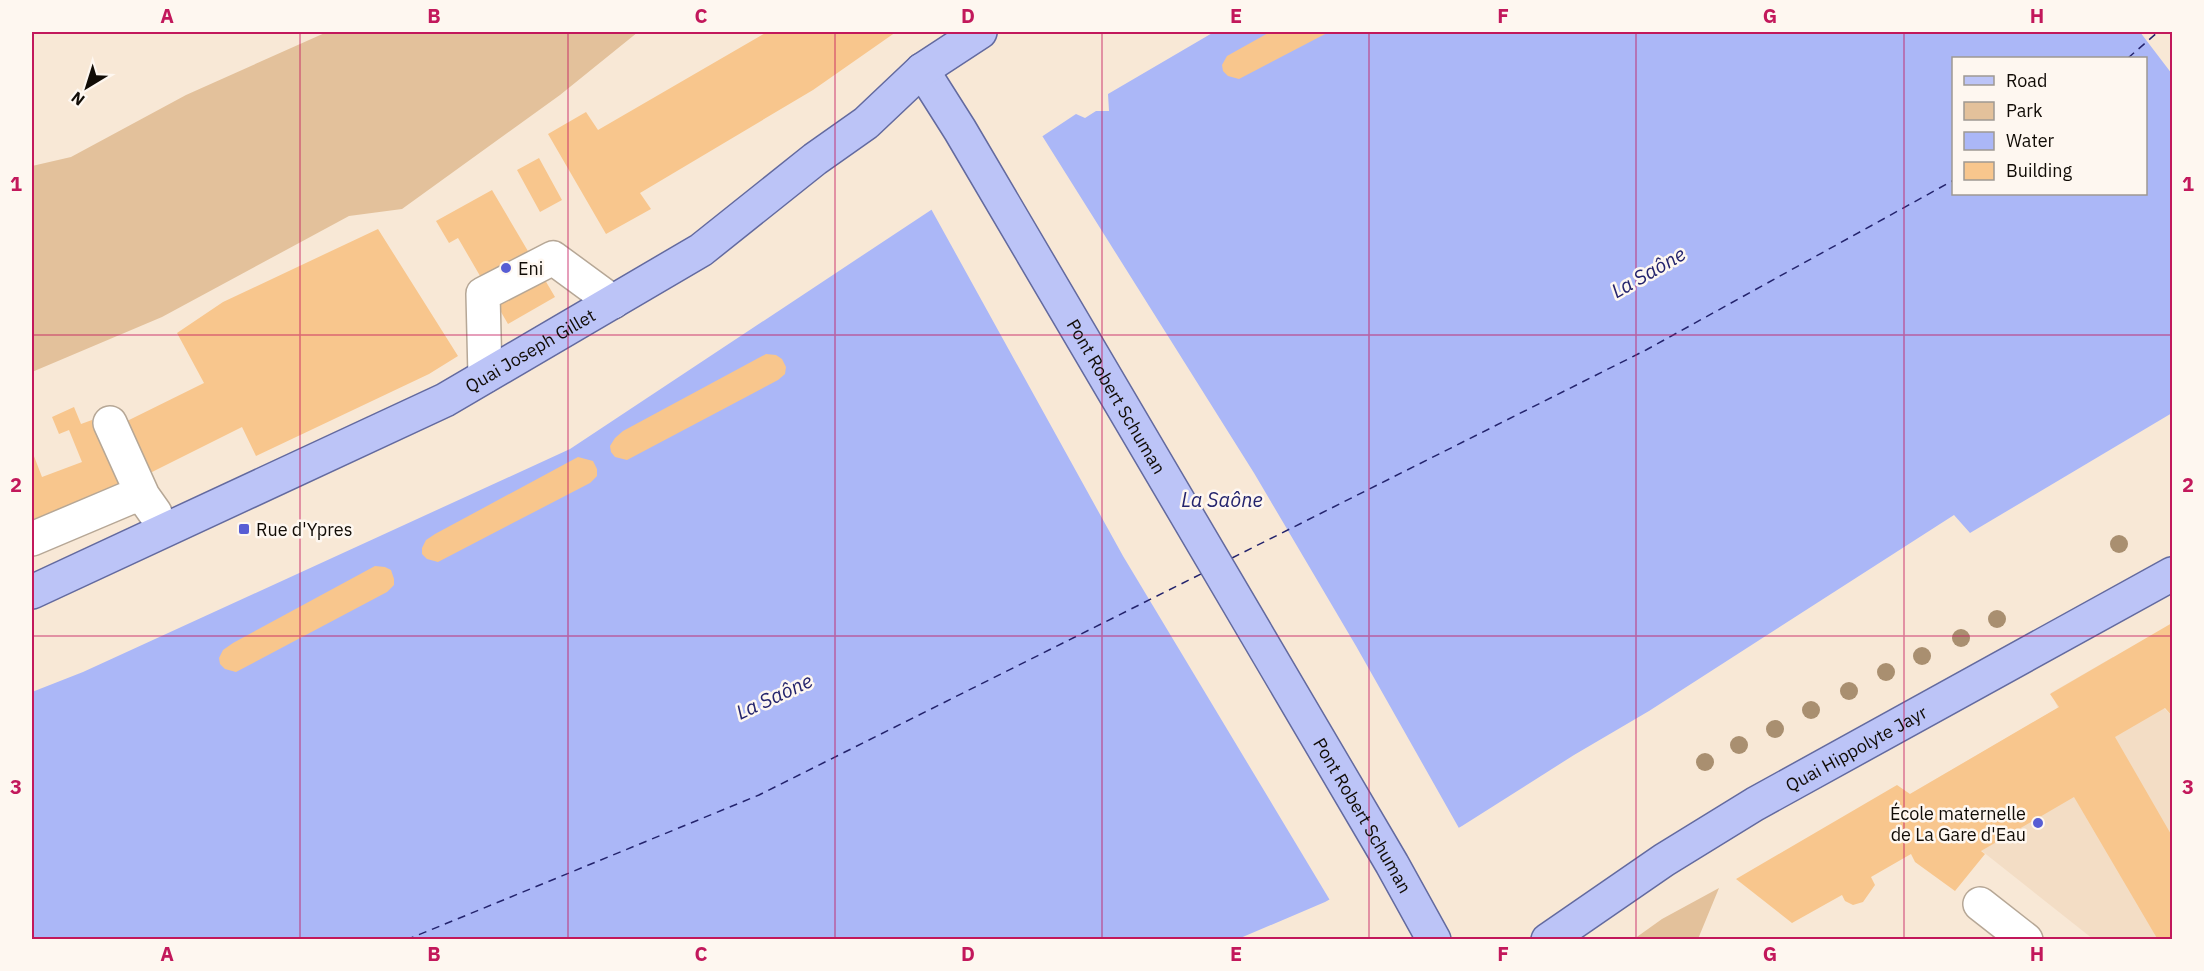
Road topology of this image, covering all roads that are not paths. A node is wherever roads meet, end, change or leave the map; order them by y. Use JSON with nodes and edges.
{"nodes":[{"id":1,"x":980,"y":32,"type":"edge"},
{"id":2,"x":922,"y":70,"type":"junction"},
{"id":3,"x":613,"y":302,"type":"junction"},
{"id":4,"x":485,"y":376,"type":"junction"},
{"id":5,"x":110,"y":423,"type":"dead end"},
{"id":6,"x":143,"y":496,"type":"junction"},
{"id":7,"x":164,"y":530,"type":"junction"},
{"id":8,"x":32,"y":539,"type":"edge"},
{"id":9,"x":2172,"y":574,"type":"edge"},
{"id":10,"x":32,"y":592,"type":"edge"},
{"id":11,"x":1980,"y":904,"type":"dead end"},
{"id":12,"x":1434,"y":939,"type":"edge"},
{"id":13,"x":1548,"y":939,"type":"edge"},
{"id":14,"x":2026,"y":939,"type":"edge"}],
"edges":[{"from":1,"to":2,"type":"main road","name":"Quai Joseph Gillet"},
{"from":2,"to":3,"type":"main road","name":"Quai Joseph Gillet"},
{"from":2,"to":12,"type":"main road","name":"Pont Robert Schuman"},
{"from":3,"to":4,"type":"main road","name":"Quai Joseph Gillet"},
{"from":3,"to":4,"type":"street"},
{"from":4,"to":7,"type":"main road","name":"Quai Joseph Gillet"},
{"from":5,"to":6,"type":"street"},
{"from":6,"to":7,"type":"street"},
{"from":6,"to":8,"type":"street"},
{"from":7,"to":10,"type":"main road","name":"Quai Joseph Gillet"},
{"from":9,"to":13,"type":"main road","name":"Quai Hippolyte Jayr"},
{"from":11,"to":14,"type":"street"}]}
